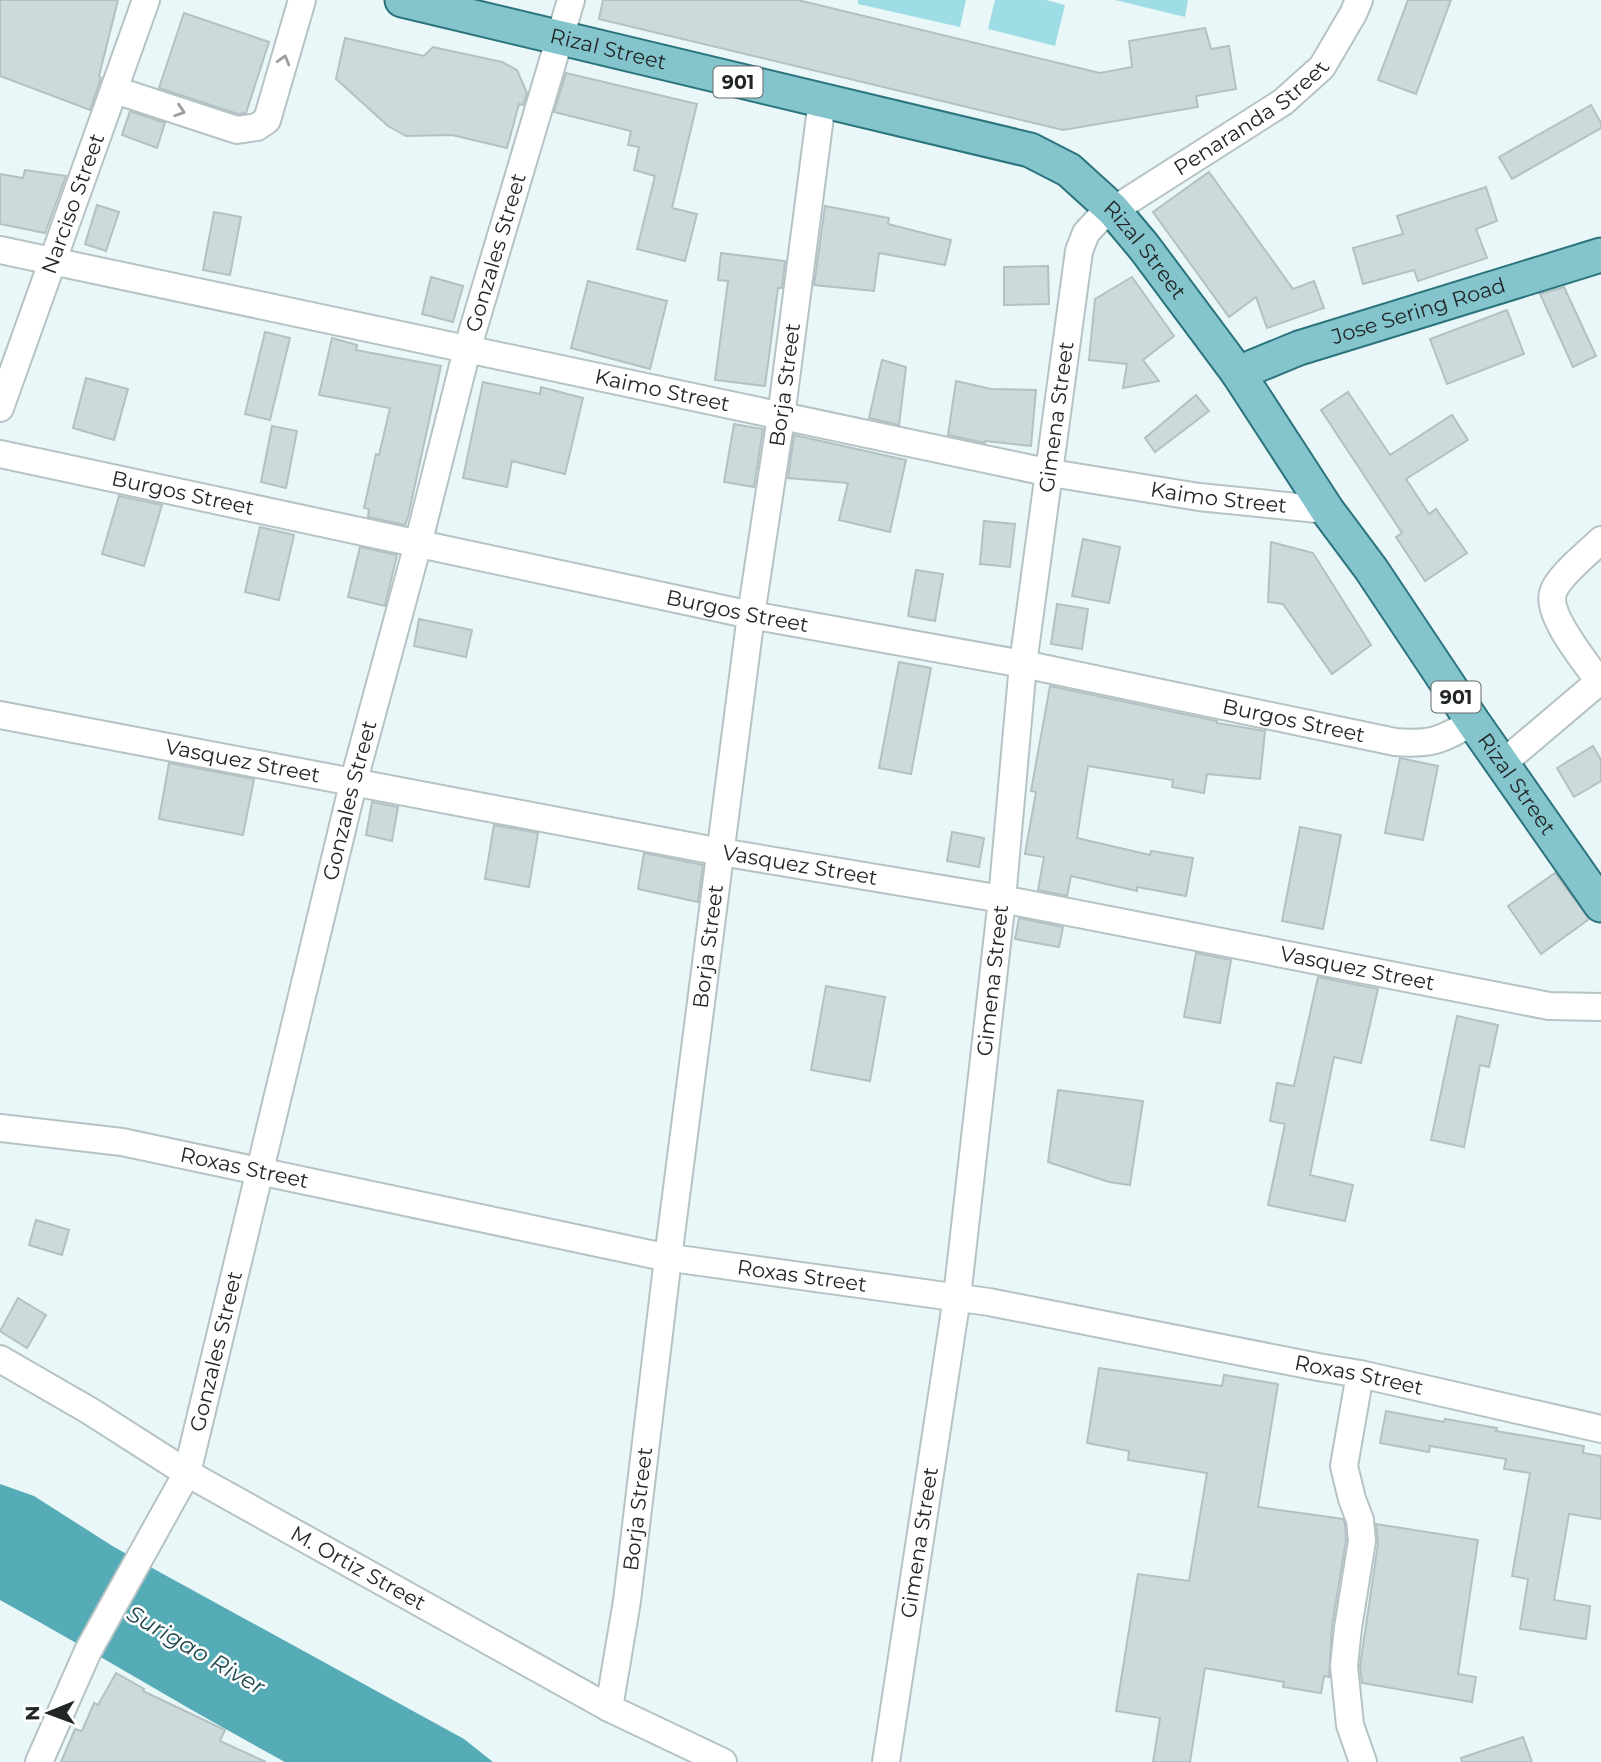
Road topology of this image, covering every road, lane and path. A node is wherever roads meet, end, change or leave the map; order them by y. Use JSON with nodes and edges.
{"nodes":[{"id":1,"x":146,"y":0,"type":"edge"},
{"id":2,"x":302,"y":0,"type":"edge"},
{"id":3,"x":402,"y":0,"type":"edge"},
{"id":4,"x":571,"y":0,"type":"edge"},
{"id":5,"x":1359,"y":0,"type":"edge"},
{"id":6,"x":559,"y":39,"type":"junction"},
{"id":7,"x":115,"y":90,"type":"junction"},
{"id":8,"x":822,"y":101,"type":"junction"},
{"id":9,"x":1113,"y":210,"type":"junction"},
{"id":10,"x":0,"y":250,"type":"edge"},
{"id":11,"x":1601,"y":255,"type":"edge"},
{"id":12,"x":52,"y":261,"type":"junction"},
{"id":13,"x":467,"y":350,"type":"junction"},
{"id":14,"x":1238,"y":373,"type":"junction"},
{"id":15,"x":0,"y":408,"type":"edge"},
{"id":16,"x":781,"y":417,"type":"junction"},
{"id":17,"x":0,"y":454,"type":"edge"},
{"id":18,"x":1051,"y":473,"type":"junction"},
{"id":19,"x":1327,"y":510,"type":"junction"},
{"id":20,"x":1601,"y":540,"type":"edge"},
{"id":21,"x":418,"y":544,"type":"junction"},
{"id":22,"x":751,"y":615,"type":"junction"},
{"id":23,"x":1023,"y":664,"type":"junction"},
{"id":24,"x":1600,"y":682,"type":"edge"},
{"id":25,"x":0,"y":715,"type":"edge"},
{"id":26,"x":1473,"y":722,"type":"junction"},
{"id":27,"x":1503,"y":763,"type":"junction"},
{"id":28,"x":354,"y":780,"type":"junction"},
{"id":29,"x":721,"y":852,"type":"junction"},
{"id":30,"x":1002,"y":899,"type":"junction"},
{"id":31,"x":1601,"y":905,"type":"edge"},
{"id":32,"x":1601,"y":1007,"type":"edge"},
{"id":33,"x":0,"y":1128,"type":"edge"},
{"id":34,"x":261,"y":1171,"type":"junction"},
{"id":35,"x":668,"y":1258,"type":"junction"},
{"id":36,"x":957,"y":1297,"type":"junction"},
{"id":37,"x":0,"y":1359,"type":"edge"},
{"id":38,"x":1360,"y":1374,"type":"junction"},
{"id":39,"x":1601,"y":1429,"type":"edge"},
{"id":40,"x":187,"y":1474,"type":"junction"},
{"id":41,"x":609,"y":1708,"type":"junction"},
{"id":42,"x":39,"y":1762,"type":"edge"},
{"id":43,"x":723,"y":1762,"type":"edge"},
{"id":44,"x":886,"y":1762,"type":"edge"},
{"id":45,"x":1363,"y":1762,"type":"edge"}],
"edges":[{"from":1,"to":7,"type":"street","name":"Narciso Street"},
{"from":7,"to":2,"type":"street","one_way":true},
{"from":3,"to":6,"type":"main road","name":"Rizal Street","number":"901"},
{"from":4,"to":6,"type":"street","name":"Gonzales Street"},
{"from":5,"to":9,"type":"street","name":"Penaranda Street"},
{"from":6,"to":8,"type":"main road","name":"Rizal Street","number":"901"},
{"from":6,"to":13,"type":"street","name":"Gonzales Street"},
{"from":7,"to":12,"type":"street","name":"Narciso Street"},
{"from":8,"to":9,"type":"main road","name":"Rizal Street","number":"901"},
{"from":8,"to":16,"type":"street","name":"Borja Street"},
{"from":9,"to":14,"type":"main road","name":"Rizal Street","number":"901"},
{"from":9,"to":18,"type":"street","name":"Gimena Street"},
{"from":10,"to":12,"type":"street","name":"Kaimo Street"},
{"from":11,"to":14,"type":"main road","name":"Jose Sering Road"},
{"from":12,"to":13,"type":"street","name":"Kaimo Street"},
{"from":12,"to":15,"type":"street","name":"Narciso Street"},
{"from":13,"to":16,"type":"street","name":"Kaimo Street"},
{"from":13,"to":21,"type":"street","name":"Gonzales Street"},
{"from":14,"to":19,"type":"main road","name":"Rizal Street","number":"901"},
{"from":16,"to":18,"type":"street","name":"Kaimo Street"},
{"from":16,"to":22,"type":"street","name":"Borja Street"},
{"from":17,"to":21,"type":"street","name":"Burgos Street"},
{"from":18,"to":19,"type":"street","name":"Kaimo Street"},
{"from":18,"to":23,"type":"street","name":"Gimena Street"},
{"from":19,"to":26,"type":"main road","name":"Rizal Street","number":"901"},
{"from":20,"to":24,"type":"street"},
{"from":21,"to":22,"type":"street","name":"Burgos Street"},
{"from":21,"to":28,"type":"street","name":"Gonzales Street"},
{"from":22,"to":23,"type":"street","name":"Burgos Street"},
{"from":22,"to":29,"type":"street","name":"Borja Street"},
{"from":23,"to":26,"type":"street","name":"Burgos Street"},
{"from":23,"to":30,"type":"street","name":"Gimena Street"},
{"from":24,"to":27,"type":"street"},
{"from":25,"to":28,"type":"street","name":"Vasquez Street"},
{"from":26,"to":27,"type":"main road","name":"Rizal Street","number":"901"},
{"from":27,"to":31,"type":"main road","name":"Rizal Street","number":"901"},
{"from":28,"to":29,"type":"street","name":"Vasquez Street"},
{"from":28,"to":34,"type":"street","name":"Gonzales Street"},
{"from":29,"to":30,"type":"street","name":"Vasquez Street"},
{"from":29,"to":35,"type":"street","name":"Borja Street"},
{"from":30,"to":32,"type":"street","name":"Vasquez Street"},
{"from":30,"to":36,"type":"street","name":"Gimena Street"},
{"from":33,"to":34,"type":"street","name":"Roxas Street"},
{"from":34,"to":35,"type":"street","name":"Roxas Street"},
{"from":34,"to":40,"type":"street","name":"Gonzales Street"},
{"from":35,"to":36,"type":"street","name":"Roxas Street"},
{"from":35,"to":41,"type":"street","name":"Borja Street"},
{"from":36,"to":38,"type":"street","name":"Roxas Street"},
{"from":36,"to":44,"type":"street","name":"Gimena Street"},
{"from":37,"to":40,"type":"street","name":"M. Ortiz Street"},
{"from":38,"to":39,"type":"street","name":"Roxas Street"},
{"from":38,"to":45,"type":"street"},
{"from":40,"to":41,"type":"street","name":"M. Ortiz Street"},
{"from":40,"to":42,"type":"street","name":"Gonzales Street"},
{"from":41,"to":43,"type":"street","name":"M. Ortiz Street"}]}
